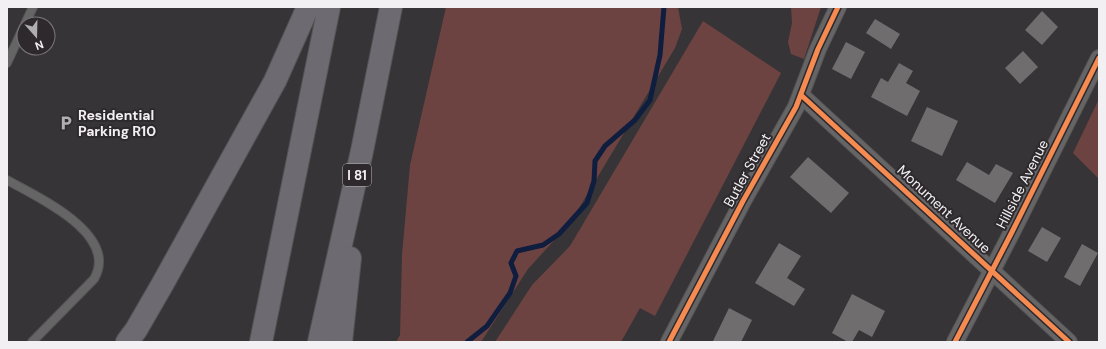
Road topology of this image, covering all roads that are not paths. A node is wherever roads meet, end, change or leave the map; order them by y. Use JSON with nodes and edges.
{"nodes":[{"id":1,"x":308,"y":7,"type":"edge"},
{"id":2,"x":329,"y":7,"type":"edge"},
{"id":3,"x":391,"y":7,"type":"edge"},
{"id":4,"x":838,"y":7,"type":"edge"},
{"id":5,"x":16,"y":44,"type":"edge"},
{"id":6,"x":1099,"y":58,"type":"edge"},
{"id":7,"x":7,"y":63,"type":"edge"},
{"id":8,"x":801,"y":95,"type":"junction"},
{"id":9,"x":362,"y":151,"type":"junction"},
{"id":10,"x":7,"y":180,"type":"edge"},
{"id":11,"x":992,"y":270,"type":"junction"},
{"id":12,"x":32,"y":342,"type":"edge"},
{"id":13,"x":127,"y":342,"type":"edge"},
{"id":14,"x":261,"y":342,"type":"edge"},
{"id":15,"x":319,"y":342,"type":"edge"},
{"id":16,"x":341,"y":342,"type":"edge"},
{"id":17,"x":669,"y":342,"type":"edge"},
{"id":18,"x":955,"y":342,"type":"edge"},
{"id":19,"x":1069,"y":342,"type":"edge"}],
"edges":[{"from":1,"to":13,"type":"highway"},
{"from":2,"to":14,"type":"highway"},
{"from":3,"to":9,"type":"highway","number":"I 81"},
{"from":4,"to":8,"type":"street","name":"Butler Street"},
{"from":5,"to":7,"type":"lane"},
{"from":6,"to":11,"type":"street","name":"Hillside Avenue"},
{"from":8,"to":11,"type":"street","name":"Monument Avenue"},
{"from":8,"to":17,"type":"street","name":"Butler Street"},
{"from":9,"to":15,"type":"highway","number":"I 81"},
{"from":9,"to":16,"type":"highway"},
{"from":10,"to":12,"type":"lane"},
{"from":11,"to":18,"type":"street","name":"Hillside Avenue"},
{"from":11,"to":19,"type":"street","name":"Monument Avenue"}]}
